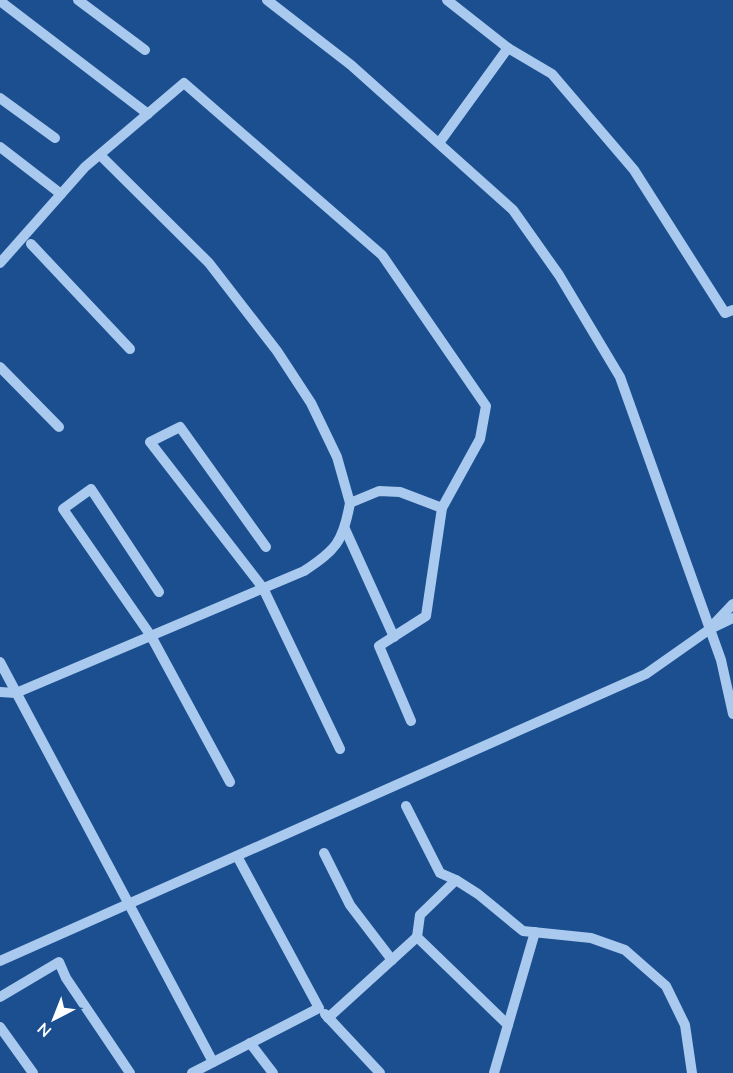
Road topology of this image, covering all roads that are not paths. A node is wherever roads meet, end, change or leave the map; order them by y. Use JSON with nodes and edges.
{"nodes":[{"id":1,"x":78,"y":0,"type":"edge"},
{"id":2,"x":267,"y":0,"type":"edge"},
{"id":3,"x":447,"y":0,"type":"edge"},
{"id":4,"x":0,"y":1,"type":"edge"},
{"id":5,"x":508,"y":48,"type":"junction"},
{"id":6,"x":145,"y":50,"type":"dead end"},
{"id":7,"x":0,"y":98,"type":"edge"},
{"id":8,"x":148,"y":114,"type":"junction"},
{"id":9,"x":55,"y":138,"type":"dead end"},
{"id":10,"x":439,"y":143,"type":"junction"},
{"id":11,"x":0,"y":147,"type":"edge"},
{"id":12,"x":100,"y":154,"type":"junction"},
{"id":13,"x":61,"y":194,"type":"junction"},
{"id":14,"x":31,"y":244,"type":"dead end"},
{"id":15,"x":0,"y":263,"type":"edge"},
{"id":16,"x":733,"y":310,"type":"edge"},
{"id":17,"x":130,"y":349,"type":"dead end"},
{"id":18,"x":0,"y":367,"type":"edge"},
{"id":19,"x":59,"y":427,"type":"dead end"},
{"id":20,"x":350,"y":503,"type":"junction"},
{"id":21,"x":442,"y":507,"type":"junction"},
{"id":22,"x":345,"y":529,"type":"junction"},
{"id":23,"x":267,"y":547,"type":"dead end"},
{"id":24,"x":263,"y":588,"type":"junction"},
{"id":25,"x":159,"y":592,"type":"dead end"},
{"id":26,"x":733,"y":604,"type":"edge"},
{"id":27,"x":733,"y":618,"type":"edge"},
{"id":28,"x":710,"y":629,"type":"junction"},
{"id":29,"x":151,"y":636,"type":"junction"},
{"id":30,"x":394,"y":637,"type":"junction"},
{"id":31,"x":0,"y":662,"type":"edge"},
{"id":32,"x":0,"y":692,"type":"edge"},
{"id":33,"x":16,"y":693,"type":"junction"},
{"id":34,"x":733,"y":714,"type":"edge"},
{"id":35,"x":411,"y":721,"type":"dead end"},
{"id":36,"x":340,"y":749,"type":"dead end"},
{"id":37,"x":230,"y":782,"type":"dead end"},
{"id":38,"x":406,"y":806,"type":"dead end"},
{"id":39,"x":324,"y":854,"type":"dead end"},
{"id":40,"x":237,"y":856,"type":"junction"},
{"id":41,"x":456,"y":880,"type":"junction"},
{"id":42,"x":130,"y":904,"type":"junction"},
{"id":43,"x":535,"y":933,"type":"junction"},
{"id":44,"x":417,"y":937,"type":"junction"},
{"id":45,"x":392,"y":960,"type":"junction"},
{"id":46,"x":0,"y":961,"type":"edge"},
{"id":47,"x":0,"y":997,"type":"edge"},
{"id":48,"x":319,"y":1008,"type":"junction"},
{"id":49,"x":328,"y":1018,"type":"junction"},
{"id":50,"x":508,"y":1025,"type":"junction"},
{"id":51,"x":0,"y":1027,"type":"edge"},
{"id":52,"x":250,"y":1043,"type":"junction"},
{"id":53,"x":213,"y":1062,"type":"junction"},
{"id":54,"x":33,"y":1073,"type":"edge"},
{"id":55,"x":130,"y":1073,"type":"edge"},
{"id":56,"x":192,"y":1073,"type":"edge"},
{"id":57,"x":273,"y":1073,"type":"edge"},
{"id":58,"x":380,"y":1073,"type":"edge"},
{"id":59,"x":494,"y":1073,"type":"edge"},
{"id":60,"x":692,"y":1073,"type":"edge"}],
"edges":[{"from":1,"to":6,"type":"street"},
{"from":2,"to":10,"type":"street"},
{"from":3,"to":5,"type":"street"},
{"from":4,"to":8,"type":"street"},
{"from":5,"to":10,"type":"street"},
{"from":5,"to":16,"type":"street"},
{"from":7,"to":9,"type":"street"},
{"from":8,"to":12,"type":"street"},
{"from":8,"to":21,"type":"street"},
{"from":10,"to":28,"type":"street"},
{"from":11,"to":13,"type":"street"},
{"from":12,"to":13,"type":"street"},
{"from":12,"to":20,"type":"street"},
{"from":13,"to":15,"type":"street"},
{"from":14,"to":17,"type":"street"},
{"from":18,"to":19,"type":"street"},
{"from":20,"to":21,"type":"street"},
{"from":20,"to":22,"type":"street"},
{"from":21,"to":30,"type":"street"},
{"from":22,"to":24,"type":"street"},
{"from":22,"to":30,"type":"street"},
{"from":23,"to":24,"type":"street"},
{"from":24,"to":29,"type":"street"},
{"from":24,"to":36,"type":"street"},
{"from":25,"to":29,"type":"street"},
{"from":26,"to":28,"type":"street"},
{"from":27,"to":28,"type":"street"},
{"from":28,"to":34,"type":"street"},
{"from":28,"to":40,"type":"street"},
{"from":29,"to":33,"type":"street"},
{"from":29,"to":37,"type":"street"},
{"from":30,"to":35,"type":"street"},
{"from":31,"to":33,"type":"street"},
{"from":32,"to":33,"type":"street"},
{"from":33,"to":42,"type":"street"},
{"from":38,"to":41,"type":"street"},
{"from":39,"to":45,"type":"street"},
{"from":40,"to":42,"type":"street"},
{"from":40,"to":48,"type":"street"},
{"from":41,"to":43,"type":"street"},
{"from":41,"to":44,"type":"street"},
{"from":42,"to":46,"type":"street"},
{"from":42,"to":53,"type":"street"},
{"from":43,"to":50,"type":"street"},
{"from":43,"to":60,"type":"street"},
{"from":44,"to":45,"type":"street"},
{"from":44,"to":50,"type":"street"},
{"from":45,"to":49,"type":"street"},
{"from":47,"to":55,"type":"street"},
{"from":48,"to":49,"type":"street"},
{"from":48,"to":52,"type":"street"},
{"from":49,"to":58,"type":"street"},
{"from":50,"to":59,"type":"street"},
{"from":51,"to":54,"type":"street"},
{"from":52,"to":53,"type":"street"},
{"from":52,"to":57,"type":"street"},
{"from":53,"to":56,"type":"street"}]}
